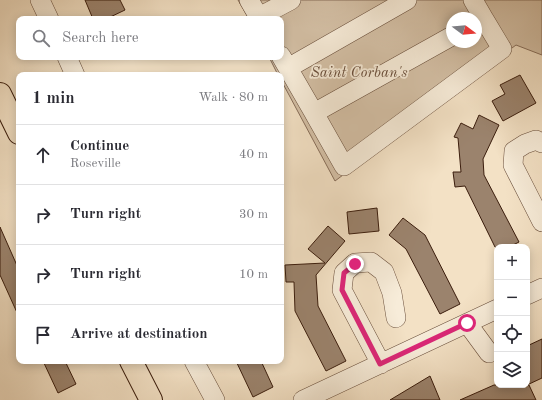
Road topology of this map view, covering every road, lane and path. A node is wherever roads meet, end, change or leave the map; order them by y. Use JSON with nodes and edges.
{"nodes":[{"id":1,"x":40,"y":0,"type":"edge"},
{"id":2,"x":249,"y":0,"type":"edge"},
{"id":3,"x":291,"y":0,"type":"edge"},
{"id":4,"x":407,"y":0,"type":"edge"},
{"id":5,"x":473,"y":0,"type":"edge"},
{"id":6,"x":477,"y":12,"type":"edge"},
{"id":7,"x":48,"y":16,"type":"edge"},
{"id":8,"x":258,"y":16,"type":"edge"},
{"id":9,"x":263,"y":16,"type":"edge"},
{"id":10,"x":482,"y":24,"type":"edge"},
{"id":11,"x":446,"y":39,"type":"edge"},
{"id":12,"x":68,"y":60,"type":"edge"},
{"id":13,"x":284,"y":62,"type":"edge"},
{"id":14,"x":74,"y":72,"type":"edge"},
{"id":15,"x":0,"y":94,"type":"edge"},
{"id":16,"x":314,"y":113,"type":"junction"},
{"id":17,"x":16,"y":127,"type":"edge"},
{"id":18,"x":542,"y":143,"type":"edge"},
{"id":19,"x":542,"y":222,"type":"edge"},
{"id":20,"x":542,"y":288,"type":"edge"},
{"id":21,"x":530,"y":294,"type":"edge"},
{"id":22,"x":494,"y":310,"type":"edge"},
{"id":23,"x":396,"y":318,"type":"dead end"},
{"id":24,"x":467,"y":323,"type":"junction"},
{"id":25,"x":489,"y":352,"type":"dead end"},
{"id":26,"x":132,"y":364,"type":"edge"},
{"id":27,"x":196,"y":364,"type":"edge"},
{"id":28,"x":380,"y":364,"type":"junction"},
{"id":29,"x":150,"y":400,"type":"edge"},
{"id":30,"x":215,"y":400,"type":"edge"},
{"id":31,"x":303,"y":400,"type":"edge"}],
"edges":[{"from":1,"to":7,"type":"street"},
{"from":2,"to":8,"type":"street"},
{"from":3,"to":9,"type":"street"},
{"from":4,"to":13,"type":"street"},
{"from":5,"to":6,"type":"street"},
{"from":10,"to":16,"type":"street"},
{"from":11,"to":16,"type":"street"},
{"from":12,"to":14,"type":"street"},
{"from":13,"to":16,"type":"street"},
{"from":15,"to":17,"type":"main road"},
{"from":18,"to":19,"type":"street"},
{"from":20,"to":21,"type":"street"},
{"from":22,"to":24,"type":"street"},
{"from":23,"to":28,"type":"street"},
{"from":24,"to":25,"type":"street"},
{"from":24,"to":28,"type":"street"},
{"from":26,"to":29,"type":"main road"},
{"from":27,"to":30,"type":"street"},
{"from":28,"to":31,"type":"street"}]}
